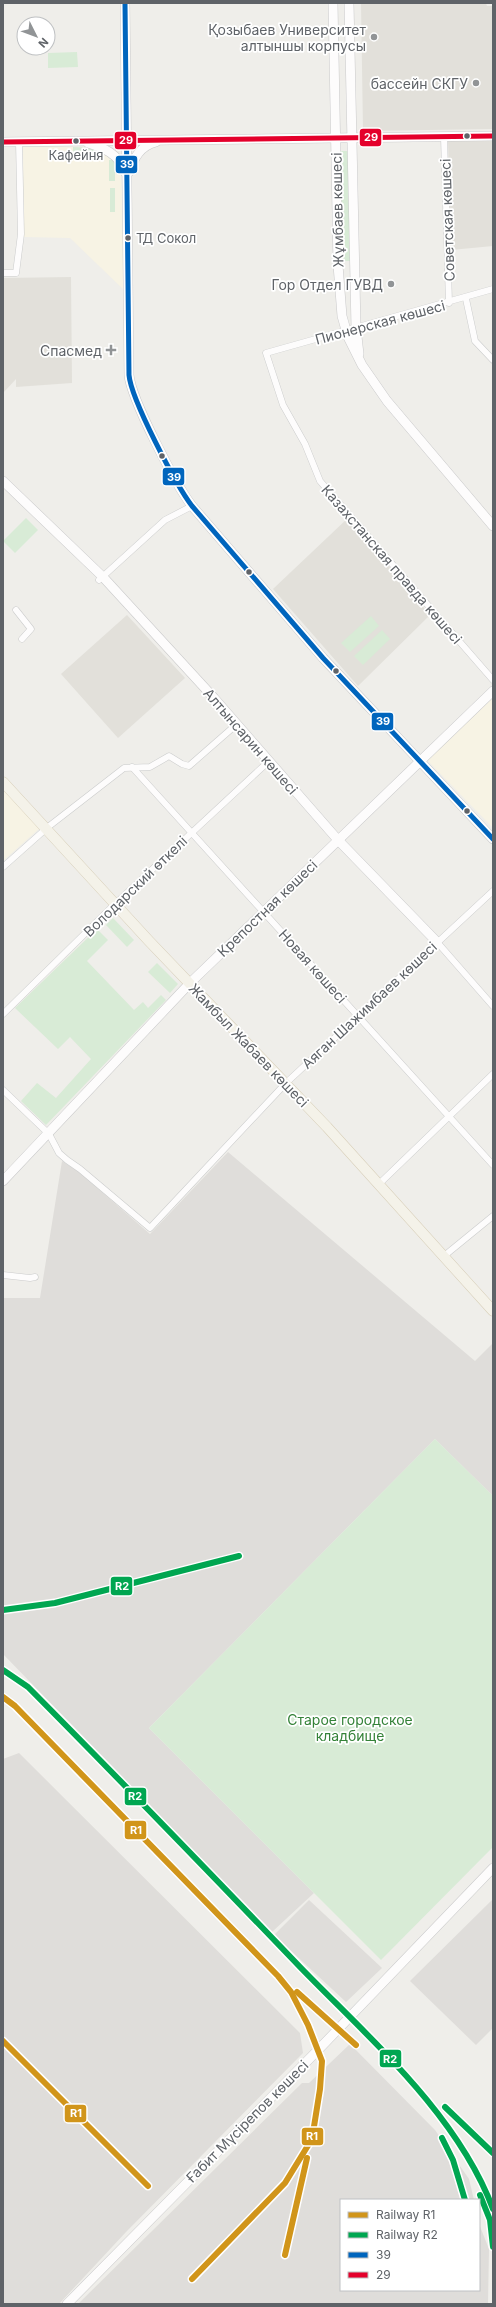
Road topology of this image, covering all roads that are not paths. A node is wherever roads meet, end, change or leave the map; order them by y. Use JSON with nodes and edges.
{"nodes":[{"id":1,"x":125,"y":3,"type":"edge"},
{"id":2,"x":333,"y":3,"type":"edge"},
{"id":3,"x":349,"y":3,"type":"edge"},
{"id":4,"x":493,"y":136,"type":"edge"},
{"id":5,"x":444,"y":137,"type":"junction"},
{"id":6,"x":336,"y":138,"type":"junction"},
{"id":7,"x":352,"y":138,"type":"junction"},
{"id":8,"x":126,"y":140,"type":"junction"},
{"id":9,"x":165,"y":140,"type":"junction"},
{"id":10,"x":81,"y":141,"type":"junction"},
{"id":11,"x":3,"y":142,"type":"edge"},
{"id":12,"x":19,"y":142,"type":"junction"},
{"id":13,"x":127,"y":186,"type":"junction"},
{"id":14,"x":3,"y":273,"type":"edge"},
{"id":15,"x":493,"y":289,"type":"edge"},
{"id":16,"x":466,"y":299,"type":"junction"},
{"id":17,"x":449,"y":303,"type":"junction"},
{"id":18,"x":356,"y":328,"type":"junction"},
{"id":19,"x":346,"y":330,"type":"junction"},
{"id":20,"x":266,"y":353,"type":"joint"},
{"id":21,"x":493,"y":360,"type":"edge"},
{"id":22,"x":362,"y":365,"type":"junction"},
{"id":23,"x":3,"y":481,"type":"edge"},
{"id":24,"x":192,"y":506,"type":"junction"},
{"id":25,"x":493,"y":526,"type":"edge"},
{"id":26,"x":101,"y":579,"type":"junction"},
{"id":27,"x":16,"y":610,"type":"dead end"},
{"id":28,"x":22,"y":638,"type":"dead end"},
{"id":29,"x":493,"y":680,"type":"edge"},
{"id":30,"x":493,"y":691,"type":"edge"},
{"id":31,"x":237,"y":724,"type":"junction"},
{"id":32,"x":269,"y":761,"type":"junction"},
{"id":33,"x":420,"y":762,"type":"junction"},
{"id":34,"x":132,"y":767,"type":"junction"},
{"id":35,"x":3,"y":782,"type":"edge"},
{"id":36,"x":46,"y":828,"type":"junction"},
{"id":37,"x":192,"y":832,"type":"junction"},
{"id":38,"x":493,"y":838,"type":"edge"},
{"id":39,"x":338,"y":840,"type":"junction"},
{"id":40,"x":3,"y":867,"type":"edge"},
{"id":41,"x":493,"y":891,"type":"edge"},
{"id":42,"x":115,"y":904,"type":"junction"},
{"id":43,"x":264,"y":911,"type":"junction"},
{"id":44,"x":437,"y":942,"type":"junction"},
{"id":45,"x":190,"y":983,"type":"junction"},
{"id":46,"x":493,"y":1006,"type":"edge"},
{"id":47,"x":3,"y":1014,"type":"edge"},
{"id":48,"x":358,"y":1015,"type":"junction"},
{"id":49,"x":493,"y":1074,"type":"edge"},
{"id":50,"x":286,"y":1083,"type":"junction"},
{"id":51,"x":3,"y":1090,"type":"edge"},
{"id":52,"x":450,"y":1116,"type":"junction"},
{"id":53,"x":49,"y":1134,"type":"junction"},
{"id":54,"x":493,"y":1165,"type":"edge"},
{"id":55,"x":3,"y":1181,"type":"edge"},
{"id":56,"x":379,"y":1184,"type":"junction"},
{"id":57,"x":493,"y":1216,"type":"edge"},
{"id":58,"x":444,"y":1256,"type":"junction"},
{"id":59,"x":3,"y":1275,"type":"edge"},
{"id":60,"x":35,"y":1277,"type":"dead end"},
{"id":61,"x":493,"y":1311,"type":"edge"},
{"id":62,"x":493,"y":1868,"type":"edge"},
{"id":63,"x":67,"y":2304,"type":"edge"}],
"edges":[{"from":1,"to":8,"type":"main road"},
{"from":2,"to":6,"type":"main road","name":"Жұмбаев көшесі"},
{"from":3,"to":7,"type":"main road","name":"Жұмбаев көшесі"},
{"from":4,"to":5,"type":"main road"},
{"from":5,"to":7,"type":"main road"},
{"from":5,"to":17,"type":"street","name":"Советская көшесі"},
{"from":6,"to":7,"type":"main road"},
{"from":6,"to":9,"type":"main road"},
{"from":6,"to":19,"type":"main road","name":"Жұмбаев көшесі"},
{"from":7,"to":18,"type":"main road","name":"Жұмбаев көшесі"},
{"from":8,"to":9,"type":"main road"},
{"from":8,"to":10,"type":"main road"},
{"from":8,"to":13,"type":"main road"},
{"from":9,"to":13,"type":"main road"},
{"from":10,"to":12,"type":"main road"},
{"from":10,"to":13,"type":"main road"},
{"from":11,"to":12,"type":"main road"},
{"from":12,"to":14,"type":"street"},
{"from":13,"to":24,"type":"main road"},
{"from":15,"to":16,"type":"street","name":"Пионерская көшесі"},
{"from":16,"to":17,"type":"street","name":"Пионерская көшесі"},
{"from":16,"to":21,"type":"street","name":"Советская көшесі"},
{"from":17,"to":18,"type":"street","name":"Пионерская көшесі"},
{"from":18,"to":19,"type":"street","name":"Пионерская көшесі"},
{"from":18,"to":22,"type":"main road","name":"Жұмбаев көшесі"},
{"from":19,"to":20,"type":"street","name":"Пионерская көшесі"},
{"from":19,"to":22,"type":"main road","name":"Жұмбаев көшесі"},
{"from":20,"to":29,"type":"street","name":"Казахстанская правда көшесі"},
{"from":22,"to":25,"type":"main road","name":"Жұмбаев көшесі"},
{"from":23,"to":26,"type":"main road","name":"Алтынсарин көшесі"},
{"from":24,"to":26,"type":"street"},
{"from":24,"to":33,"type":"main road"},
{"from":26,"to":31,"type":"main road","name":"Алтынсарин көшесі"},
{"from":27,"to":28,"type":"street"},
{"from":30,"to":33,"type":"main road","name":"Крепостная көшесі"},
{"from":31,"to":32,"type":"main road","name":"Алтынсарин көшесі"},
{"from":31,"to":34,"type":"street"},
{"from":32,"to":37,"type":"street","name":"Володарский өткелі"},
{"from":32,"to":39,"type":"main road","name":"Алтынсарин көшесі"},
{"from":33,"to":38,"type":"main road"},
{"from":33,"to":39,"type":"main road","name":"Крепостная көшесі"},
{"from":34,"to":36,"type":"street"},
{"from":34,"to":37,"type":"street","name":"Новая көшесі"},
{"from":35,"to":36,"type":"main road","name":"Жамбыл Жабаев көшесі"},
{"from":36,"to":40,"type":"street"},
{"from":36,"to":42,"type":"main road","name":"Жамбыл Жабаев көшесі"},
{"from":37,"to":42,"type":"street","name":"Володарский өткелі"},
{"from":37,"to":43,"type":"street","name":"Новая көшесі"},
{"from":39,"to":43,"type":"main road","name":"Крепостная көшесі"},
{"from":39,"to":44,"type":"main road","name":"Алтынсарин көшесі"},
{"from":41,"to":44,"type":"street","name":"Аяган Шажимбаев көшесі"},
{"from":42,"to":45,"type":"main road","name":"Жамбыл Жабаев көшесі"},
{"from":42,"to":47,"type":"street","name":"Володарский өткелі"},
{"from":43,"to":45,"type":"main road","name":"Крепостная көшесі"},
{"from":43,"to":48,"type":"street","name":"Новая көшесі"},
{"from":44,"to":46,"type":"street","name":"Алтынсарин көшесі"},
{"from":44,"to":48,"type":"street","name":"Аяган Шажимбаев көшесі"},
{"from":45,"to":50,"type":"main road","name":"Жамбыл Жабаев көшесі"},
{"from":45,"to":53,"type":"main road","name":"Крепостная көшесі"},
{"from":48,"to":50,"type":"street","name":"Аяган Шажимбаев көшесі"},
{"from":48,"to":52,"type":"street","name":"Новая көшесі"},
{"from":49,"to":52,"type":"street"},
{"from":50,"to":53,"type":"street","name":"Аяган Шажимбаев көшесі"},
{"from":50,"to":56,"type":"main road","name":"Жамбыл Жабаев көшесі"},
{"from":51,"to":53,"type":"street"},
{"from":52,"to":54,"type":"street","name":"Новая көшесі"},
{"from":52,"to":56,"type":"street"},
{"from":53,"to":55,"type":"main road","name":"Крепостная көшесі"},
{"from":56,"to":58,"type":"main road","name":"Жамбыл Жабаев көшесі"},
{"from":57,"to":58,"type":"street"},
{"from":58,"to":61,"type":"main road","name":"Жамбыл Жабаев көшесі"},
{"from":59,"to":60,"type":"street"},
{"from":62,"to":63,"type":"main road","name":"Ғабит Мүсірепов көшесі"}]}
